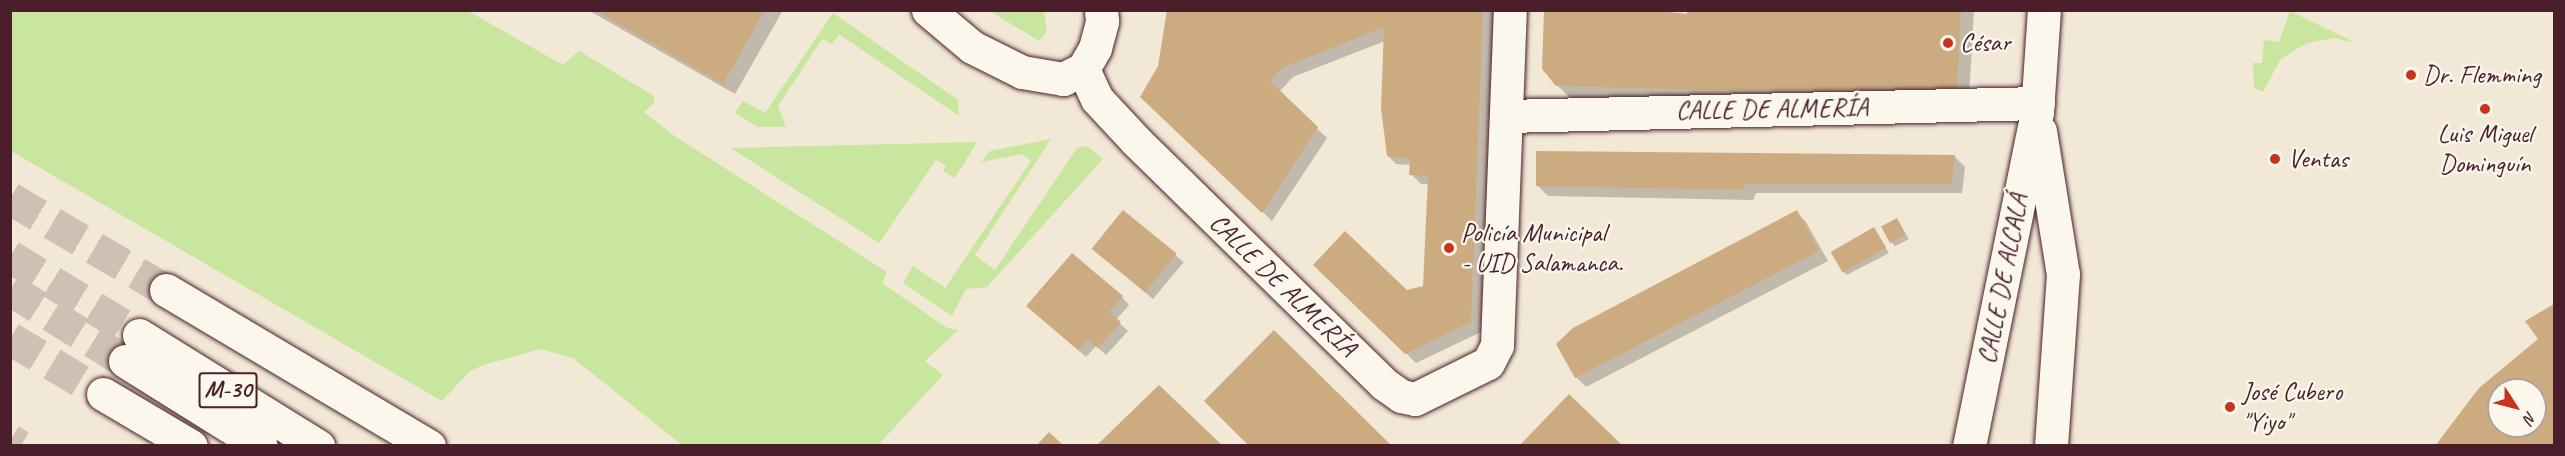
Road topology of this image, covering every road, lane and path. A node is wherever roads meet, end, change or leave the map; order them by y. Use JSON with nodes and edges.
{"nodes":[{"id":1,"x":928,"y":10,"type":"edge"},
{"id":2,"x":1101,"y":10,"type":"edge"},
{"id":3,"x":1510,"y":10,"type":"edge"},
{"id":4,"x":2044,"y":10,"type":"edge"},
{"id":5,"x":1083,"y":69,"type":"junction"},
{"id":6,"x":2037,"y":107,"type":"junction"},
{"id":7,"x":1506,"y":116,"type":"junction"},
{"id":8,"x":166,"y":290,"type":"tunnel mouth"},
{"id":9,"x":103,"y":394,"type":"tunnel mouth"},
{"id":10,"x":191,"y":446,"type":"edge"},
{"id":11,"x":261,"y":446,"type":"edge"},
{"id":12,"x":318,"y":446,"type":"edge"},
{"id":13,"x":429,"y":446,"type":"edge"},
{"id":14,"x":1969,"y":446,"type":"edge"},
{"id":15,"x":2051,"y":446,"type":"edge"}],
"edges":[{"from":1,"to":5,"type":"main road"},
{"from":2,"to":5,"type":"main road"},
{"from":3,"to":7,"type":"main road","name":"CALLE DE ALMERÍA"},
{"from":4,"to":6,"type":"main road","name":"CALLE DE ALCALÁ"},
{"from":5,"to":7,"type":"main road","name":"CALLE DE ALMERÍA"},
{"from":6,"to":7,"type":"main road","name":"CALLE DE ALMERÍA"},
{"from":6,"to":14,"type":"main road","name":"CALLE DE ALCALÁ"},
{"from":6,"to":15,"type":"main road","name":"CALLE DE ALCALÁ"},
{"from":8,"to":13,"type":"main road"},
{"from":9,"to":10,"type":"main road","number":"M-30"},
{"from":11,"to":12,"type":"main road","number":"M-30"}]}
